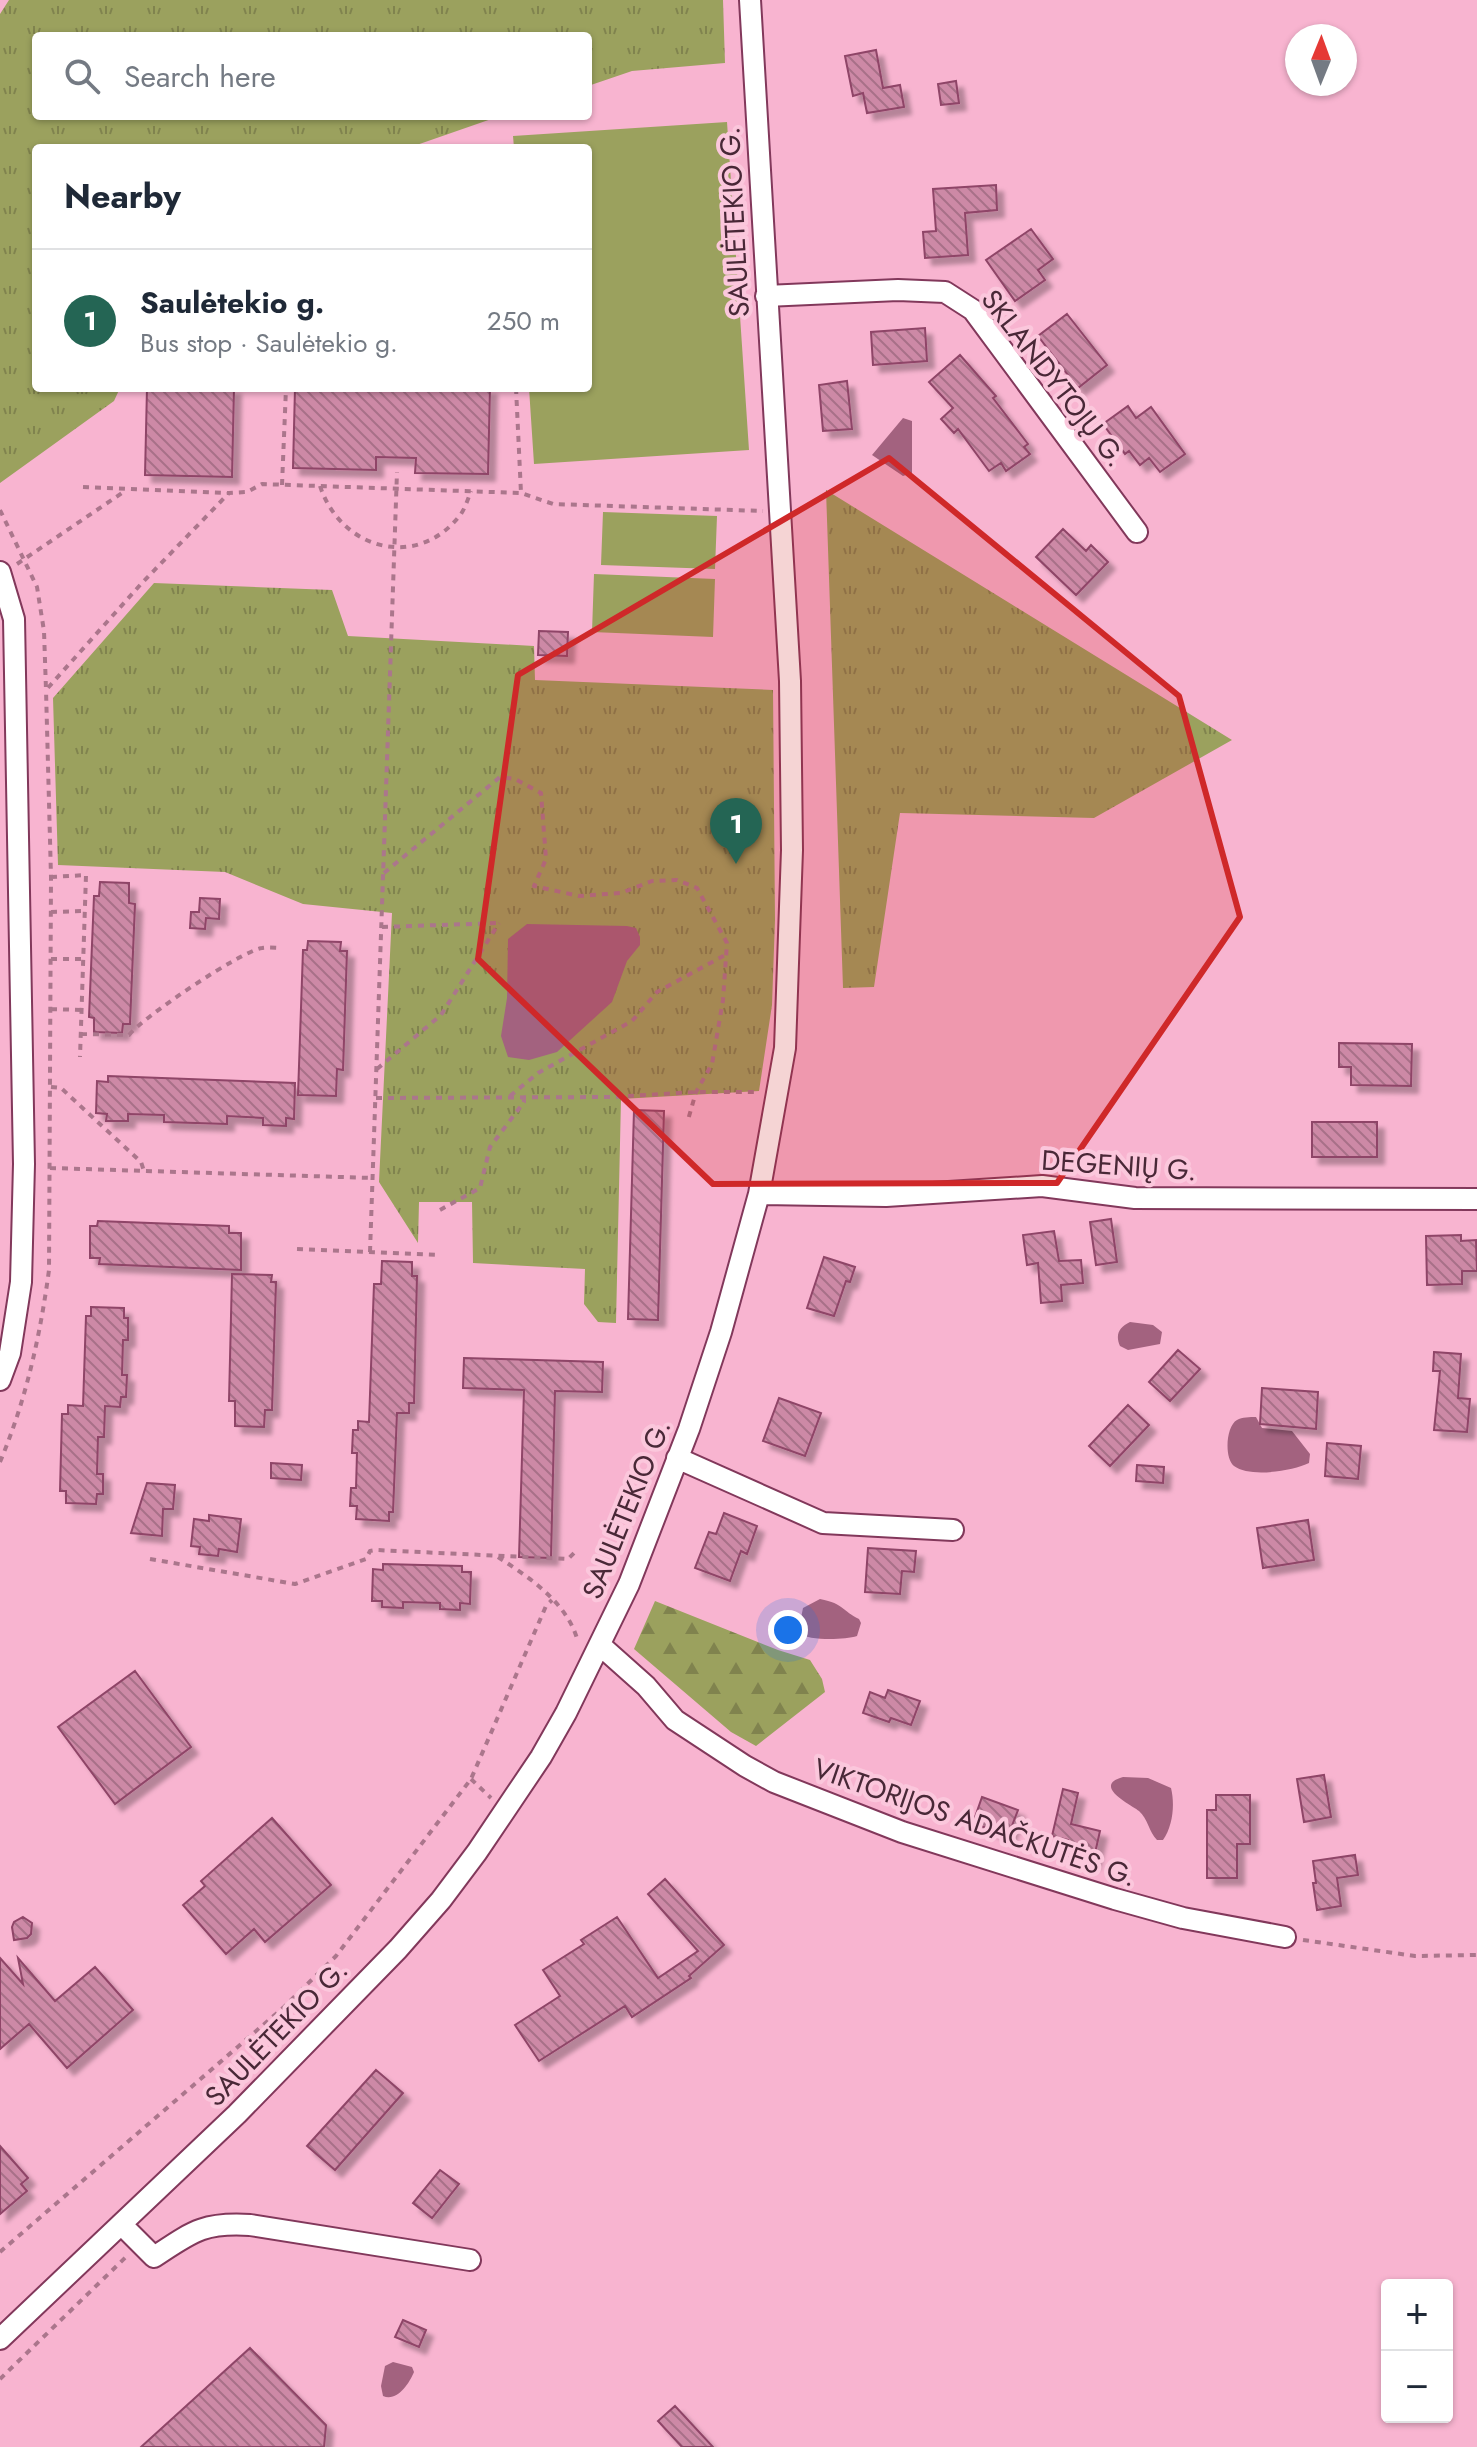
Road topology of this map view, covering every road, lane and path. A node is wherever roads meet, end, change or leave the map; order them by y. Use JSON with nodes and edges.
{"nodes":[{"id":1,"x":750,"y":0,"type":"edge"},
{"id":2,"x":766,"y":296,"type":"junction"},
{"id":3,"x":286,"y":392,"type":"edge"},
{"id":4,"x":516,"y":392,"type":"edge"},
{"id":5,"x":397,"y":472,"type":"dead end"},
{"id":6,"x":282,"y":485,"type":"junction"},
{"id":7,"x":320,"y":486,"type":"junction"},
{"id":8,"x":83,"y":487,"type":"dead end"},
{"id":9,"x":396,"y":487,"type":"junction"},
{"id":10,"x":127,"y":489,"type":"junction"},
{"id":11,"x":471,"y":491,"type":"junction"},
{"id":12,"x":229,"y":493,"type":"junction"},
{"id":13,"x":521,"y":493,"type":"junction"},
{"id":14,"x":0,"y":510,"type":"edge"},
{"id":15,"x":781,"y":512,"type":"junction"},
{"id":16,"x":1137,"y":532,"type":"dead end"},
{"id":17,"x":394,"y":546,"type":"junction"},
{"id":18,"x":25,"y":559,"type":"junction"},
{"id":19,"x":0,"y":573,"type":"edge"},
{"id":20,"x":46,"y":690,"type":"junction"},
{"id":21,"x":383,"y":874,"type":"junction"},
{"id":22,"x":51,"y":877,"type":"junction"},
{"id":23,"x":85,"y":911,"type":"junction"},
{"id":24,"x":51,"y":912,"type":"junction"},
{"id":25,"x":381,"y":927,"type":"junction"},
{"id":26,"x":281,"y":948,"type":"dead end"},
{"id":27,"x":726,"y":954,"type":"junction"},
{"id":28,"x":51,"y":959,"type":"junction"},
{"id":29,"x":83,"y":959,"type":"junction"},
{"id":30,"x":51,"y":1009,"type":"junction"},
{"id":31,"x":82,"y":1010,"type":"junction"},
{"id":32,"x":81,"y":1034,"type":"junction"},
{"id":33,"x":80,"y":1057,"type":"dead end"},
{"id":34,"x":377,"y":1069,"type":"junction"},
{"id":35,"x":51,"y":1087,"type":"junction"},
{"id":36,"x":696,"y":1092,"type":"junction"},
{"id":37,"x":777,"y":1093,"type":"junction"},
{"id":38,"x":376,"y":1098,"type":"junction"},
{"id":39,"x":508,"y":1098,"type":"junction"},
{"id":40,"x":524,"y":1098,"type":"junction"},
{"id":41,"x":688,"y":1120,"type":"dead end"},
{"id":42,"x":50,"y":1168,"type":"junction"},
{"id":43,"x":144,"y":1171,"type":"junction"},
{"id":44,"x":373,"y":1178,"type":"junction"},
{"id":45,"x":759,"y":1194,"type":"junction"},
{"id":46,"x":1477,"y":1199,"type":"edge"},
{"id":47,"x":440,"y":1210,"type":"dead end"},
{"id":48,"x":297,"y":1249,"type":"dead end"},
{"id":49,"x":370,"y":1252,"type":"junction"},
{"id":50,"x":439,"y":1255,"type":"dead end"},
{"id":51,"x":0,"y":1380,"type":"edge"},
{"id":52,"x":677,"y":1458,"type":"junction"},
{"id":53,"x":0,"y":1462,"type":"edge"},
{"id":54,"x":953,"y":1530,"type":"dead end"},
{"id":55,"x":577,"y":1550,"type":"dead end"},
{"id":56,"x":497,"y":1556,"type":"junction"},
{"id":57,"x":150,"y":1559,"type":"dead end"},
{"id":58,"x":552,"y":1600,"type":"junction"},
{"id":59,"x":600,"y":1645,"type":"junction"},
{"id":60,"x":585,"y":1675,"type":"junction"},
{"id":61,"x":471,"y":1779,"type":"junction"},
{"id":62,"x":504,"y":1811,"type":"junction"},
{"id":63,"x":1285,"y":1937,"type":"joint"},
{"id":64,"x":1477,"y":1955,"type":"edge"},
{"id":65,"x":121,"y":2224,"type":"junction"},
{"id":66,"x":140,"y":2243,"type":"junction"},
{"id":67,"x":0,"y":2252,"type":"edge"},
{"id":68,"x":470,"y":2260,"type":"dead end"},
{"id":69,"x":0,"y":2339,"type":"edge"},
{"id":70,"x":0,"y":2379,"type":"edge"}],
"edges":[{"from":1,"to":2,"type":"street","name":"SAULĖTEKIO G."},
{"from":2,"to":15,"type":"street","name":"SAULĖTEKIO G."},
{"from":2,"to":16,"type":"street","name":"SKLANDYTOJŲ G."},
{"from":3,"to":6,"type":"path"},
{"from":4,"to":13,"type":"path"},
{"from":5,"to":9,"type":"path"},
{"from":6,"to":7,"type":"path"},
{"from":6,"to":12,"type":"path"},
{"from":7,"to":9,"type":"path"},
{"from":7,"to":17,"type":"path"},
{"from":8,"to":10,"type":"path"},
{"from":9,"to":11,"type":"path"},
{"from":9,"to":17,"type":"path"},
{"from":10,"to":12,"type":"path"},
{"from":10,"to":18,"type":"path"},
{"from":11,"to":13,"type":"path"},
{"from":11,"to":17,"type":"path"},
{"from":12,"to":20,"type":"path"},
{"from":13,"to":15,"type":"path"},
{"from":14,"to":18,"type":"path"},
{"from":15,"to":37,"type":"street","name":"SAULĖTEKIO G."},
{"from":17,"to":21,"type":"path"},
{"from":18,"to":19,"type":"path"},
{"from":18,"to":20,"type":"path"},
{"from":19,"to":51,"type":"street"},
{"from":20,"to":22,"type":"path"},
{"from":21,"to":25,"type":"path"},
{"from":21,"to":27,"type":"path"},
{"from":22,"to":23,"type":"path"},
{"from":22,"to":24,"type":"path"},
{"from":23,"to":24,"type":"path"},
{"from":23,"to":29,"type":"path"},
{"from":24,"to":28,"type":"path"},
{"from":25,"to":34,"type":"path"},
{"from":25,"to":34,"type":"path"},
{"from":26,"to":32,"type":"path"},
{"from":27,"to":36,"type":"path"},
{"from":27,"to":39,"type":"path"},
{"from":28,"to":29,"type":"path"},
{"from":28,"to":30,"type":"path"},
{"from":29,"to":31,"type":"path"},
{"from":30,"to":31,"type":"path"},
{"from":30,"to":35,"type":"path"},
{"from":31,"to":32,"type":"path"},
{"from":32,"to":33,"type":"path"},
{"from":34,"to":38,"type":"path"},
{"from":35,"to":42,"type":"path"},
{"from":35,"to":43,"type":"path"},
{"from":36,"to":37,"type":"path"},
{"from":36,"to":40,"type":"path"},
{"from":36,"to":41,"type":"path"},
{"from":37,"to":45,"type":"street","name":"SAULĖTEKIO G."},
{"from":38,"to":39,"type":"path"},
{"from":38,"to":44,"type":"path"},
{"from":39,"to":40,"type":"path"},
{"from":40,"to":47,"type":"path"},
{"from":42,"to":43,"type":"path"},
{"from":42,"to":53,"type":"path"},
{"from":43,"to":44,"type":"path"},
{"from":44,"to":49,"type":"path"},
{"from":45,"to":46,"type":"street","name":"DEGENIŲ G."},
{"from":45,"to":52,"type":"street","name":"SAULĖTEKIO G."},
{"from":48,"to":49,"type":"path"},
{"from":49,"to":50,"type":"path"},
{"from":52,"to":54,"type":"street"},
{"from":52,"to":59,"type":"street","name":"SAULĖTEKIO G."},
{"from":55,"to":56,"type":"path"},
{"from":56,"to":57,"type":"path"},
{"from":56,"to":58,"type":"path"},
{"from":58,"to":60,"type":"path"},
{"from":58,"to":61,"type":"path"},
{"from":59,"to":60,"type":"street","name":"SAULĖTEKIO G."},
{"from":59,"to":63,"type":"street","name":"VIKTORIJOS ADAČKUTĖS G."},
{"from":60,"to":62,"type":"street","name":"SAULĖTEKIO G."},
{"from":61,"to":62,"type":"path"},
{"from":61,"to":67,"type":"path"},
{"from":62,"to":65,"type":"street","name":"SAULĖTEKIO G."},
{"from":63,"to":64,"type":"path"},
{"from":65,"to":66,"type":"street"},
{"from":65,"to":69,"type":"street","name":"SAULĖTEKIO G."},
{"from":66,"to":68,"type":"street"},
{"from":66,"to":70,"type":"path"}]}
